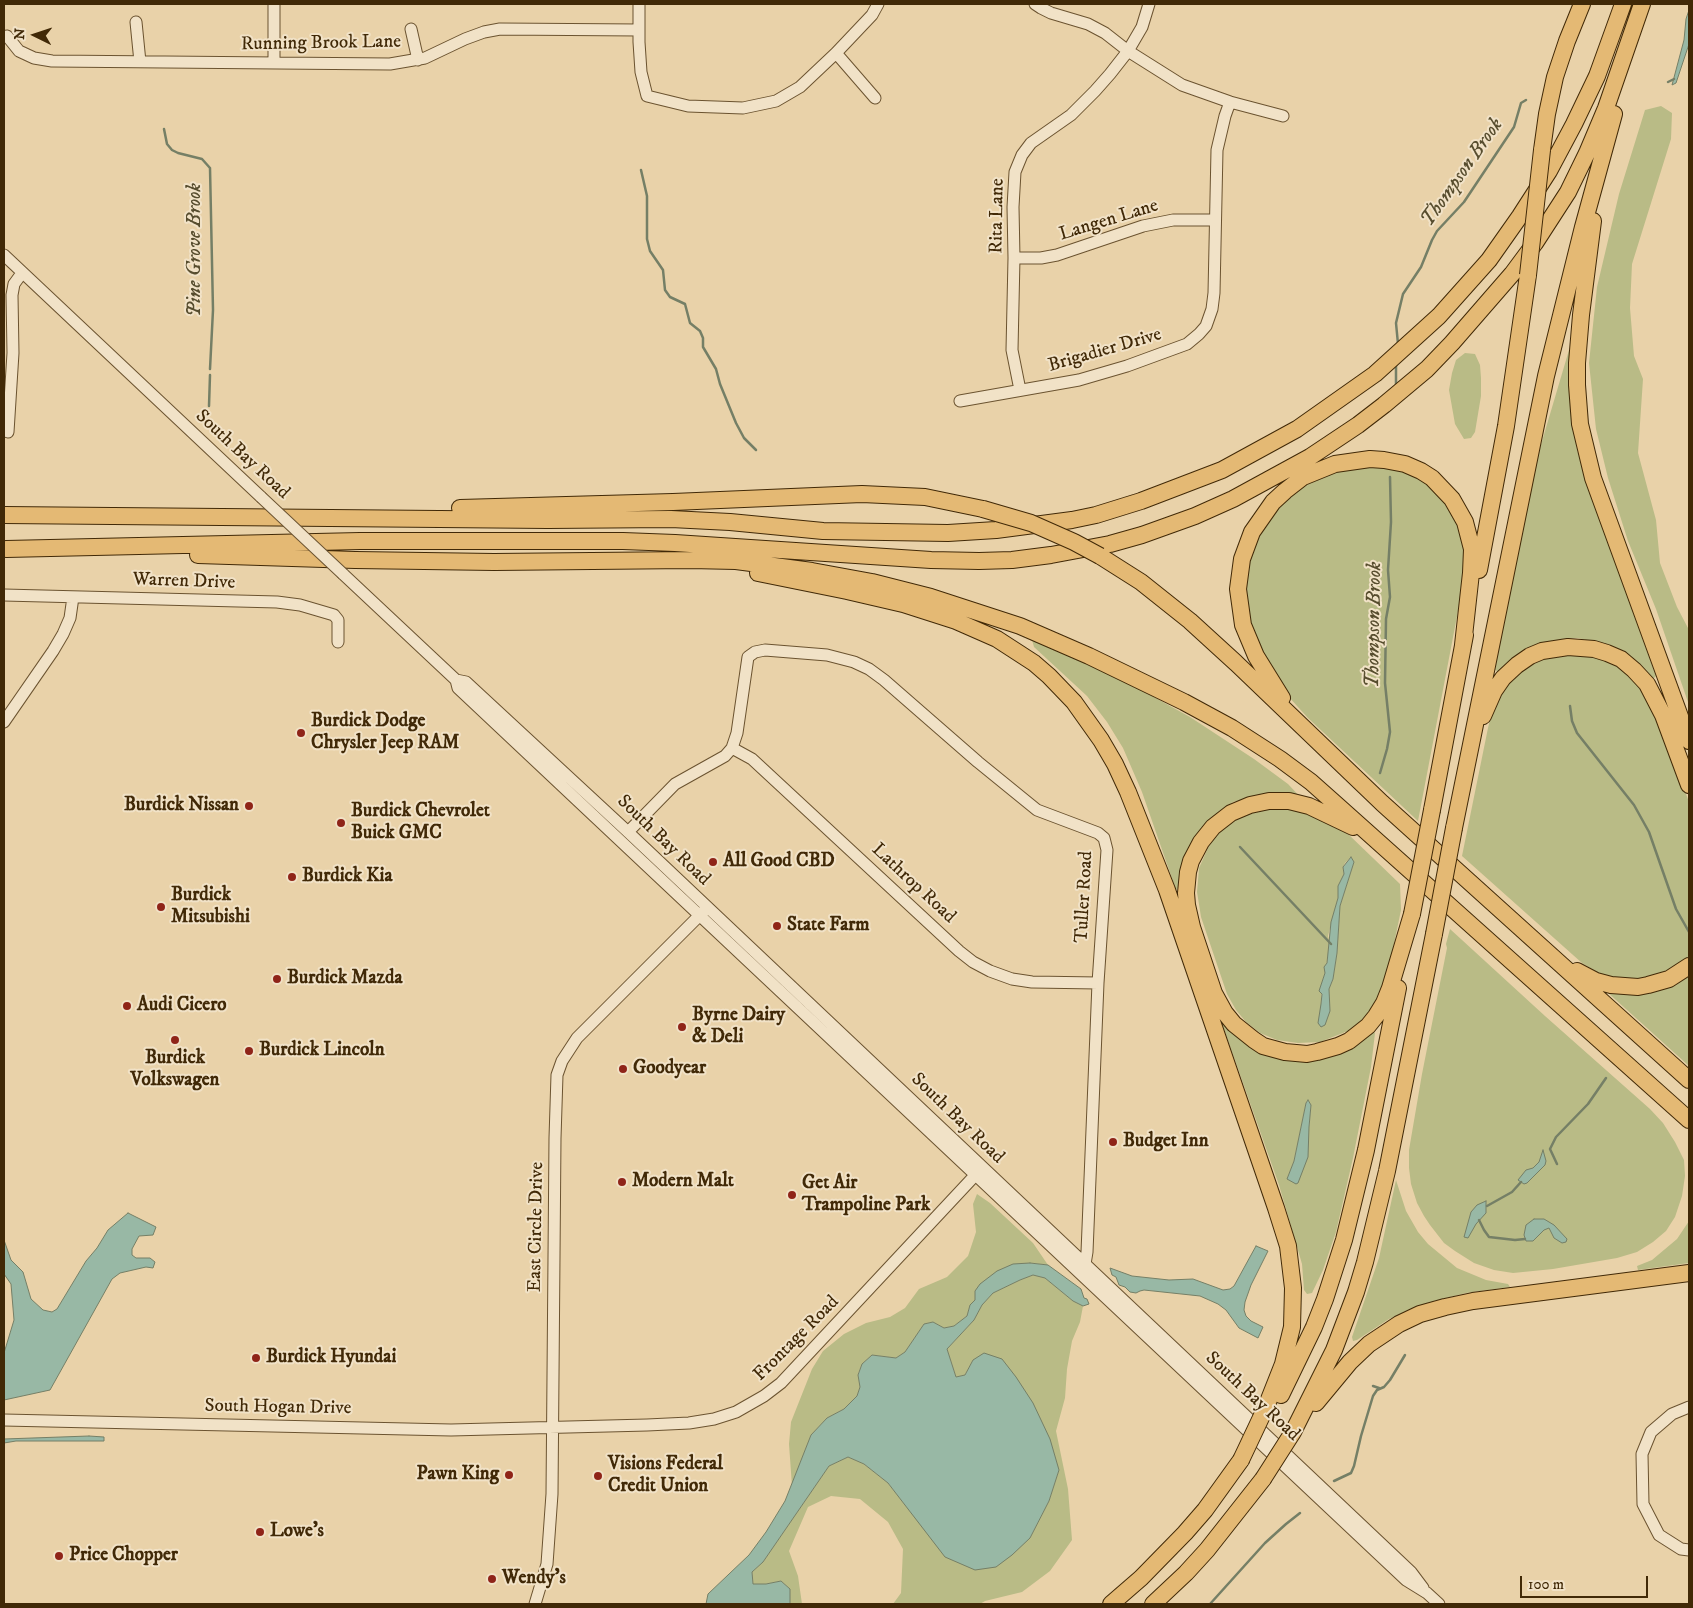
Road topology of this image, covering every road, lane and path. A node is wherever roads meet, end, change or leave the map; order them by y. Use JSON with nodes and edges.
{"nodes":[{"id":1,"x":274,"y":4,"type":"edge"},
{"id":2,"x":640,"y":4,"type":"edge"},
{"id":3,"x":878,"y":4,"type":"edge"},
{"id":4,"x":1035,"y":4,"type":"edge"},
{"id":5,"x":1149,"y":4,"type":"edge"},
{"id":6,"x":1582,"y":4,"type":"edge"},
{"id":7,"x":1623,"y":4,"type":"edge"},
{"id":8,"x":1642,"y":4,"type":"edge"},
{"id":9,"x":1646,"y":4,"type":"edge"},
{"id":10,"x":136,"y":22,"type":"dead end"},
{"id":11,"x":411,"y":29,"type":"dead end"},
{"id":12,"x":639,"y":30,"type":"junction"},
{"id":13,"x":6,"y":36,"type":"dead end"},
{"id":14,"x":1128,"y":51,"type":"junction"},
{"id":15,"x":836,"y":53,"type":"junction"},
{"id":16,"x":418,"y":60,"type":"junction"},
{"id":17,"x":140,"y":62,"type":"junction"},
{"id":18,"x":274,"y":63,"type":"junction"},
{"id":19,"x":875,"y":98,"type":"dead end"},
{"id":20,"x":1230,"y":102,"type":"junction"},
{"id":21,"x":1283,"y":116,"type":"dead end"},
{"id":22,"x":1602,"y":154,"type":"junction"},
{"id":23,"x":1215,"y":220,"type":"junction"},
{"id":24,"x":4,"y":255,"type":"edge"},
{"id":25,"x":1014,"y":258,"type":"junction"},
{"id":26,"x":22,"y":273,"type":"junction"},
{"id":27,"x":1020,"y":390,"type":"junction"},
{"id":28,"x":960,"y":401,"type":"dead end"},
{"id":29,"x":8,"y":432,"type":"dead end"},
{"id":30,"x":4,"y":515,"type":"edge"},
{"id":31,"x":308,"y":517,"type":"junction"},
{"id":32,"x":5,"y":549,"type":"edge"},
{"id":33,"x":690,"y":560,"type":"junction"},
{"id":34,"x":4,"y":595,"type":"edge"},
{"id":35,"x":73,"y":597,"type":"junction"},
{"id":36,"x":338,"y":642,"type":"dead end"},
{"id":37,"x":1464,"y":645,"type":"junction"},
{"id":38,"x":456,"y":680,"type":"junction"},
{"id":39,"x":4,"y":722,"type":"edge"},
{"id":40,"x":1314,"y":739,"type":"junction"},
{"id":41,"x":1689,"y":741,"type":"edge"},
{"id":42,"x":732,"y":748,"type":"junction"},
{"id":43,"x":1465,"y":767,"type":"junction"},
{"id":44,"x":1689,"y":785,"type":"edge"},
{"id":45,"x":628,"y":832,"type":"junction"},
{"id":46,"x":1389,"y":852,"type":"junction"},
{"id":47,"x":703,"y":911,"type":"junction"},
{"id":48,"x":1412,"y":914,"type":"junction"},
{"id":49,"x":1548,"y":952,"type":"junction"},
{"id":50,"x":1689,"y":966,"type":"edge"},
{"id":51,"x":1098,"y":983,"type":"junction"},
{"id":52,"x":1689,"y":1080,"type":"edge"},
{"id":53,"x":1689,"y":1120,"type":"edge"},
{"id":54,"x":979,"y":1171,"type":"junction"},
{"id":55,"x":1082,"y":1268,"type":"junction"},
{"id":56,"x":1689,"y":1273,"type":"edge"},
{"id":57,"x":1689,"y":1407,"type":"edge"},
{"id":58,"x":1269,"y":1410,"type":"junction"},
{"id":59,"x":4,"y":1420,"type":"edge"},
{"id":60,"x":552,"y":1428,"type":"junction"},
{"id":61,"x":1293,"y":1432,"type":"junction"},
{"id":62,"x":1689,"y":1550,"type":"edge"},
{"id":63,"x":535,"y":1604,"type":"edge"},
{"id":64,"x":1111,"y":1604,"type":"edge"},
{"id":65,"x":1154,"y":1604,"type":"edge"},
{"id":66,"x":1438,"y":1604,"type":"edge"}],
"edges":[{"from":1,"to":18,"type":"street"},
{"from":2,"to":12,"type":"street"},
{"from":3,"to":15,"type":"street"},
{"from":4,"to":14,"type":"street"},
{"from":5,"to":14,"type":"street","name":"Rita Lane"},
{"from":6,"to":37,"type":"highway","bridge":true},
{"from":7,"to":31,"type":"highway"},
{"from":8,"to":32,"type":"highway"},
{"from":9,"to":22,"type":"highway"},
{"from":10,"to":17,"type":"street"},
{"from":11,"to":16,"type":"street"},
{"from":12,"to":15,"type":"street"},
{"from":12,"to":16,"type":"street","name":"Running Brook Lane"},
{"from":13,"to":17,"type":"street","name":"Running Brook Lane"},
{"from":14,"to":20,"type":"street"},
{"from":14,"to":25,"type":"street","name":"Rita Lane"},
{"from":15,"to":19,"type":"street"},
{"from":16,"to":18,"type":"street","name":"Running Brook Lane"},
{"from":17,"to":18,"type":"street","name":"Running Brook Lane"},
{"from":20,"to":21,"type":"street"},
{"from":20,"to":23,"type":"street","name":"Brigadier Drive"},
{"from":22,"to":41,"type":"highway"},
{"from":22,"to":43,"type":"highway"},
{"from":23,"to":25,"type":"street","name":"Langen Lane"},
{"from":23,"to":27,"type":"street","name":"Brigadier Drive"},
{"from":24,"to":26,"type":"street","name":"South Bay Road"},
{"from":25,"to":27,"type":"street","name":"Rita Lane"},
{"from":26,"to":29,"type":"street"},
{"from":26,"to":38,"type":"street","name":"South Bay Road","bridge":true},
{"from":27,"to":28,"type":"street","name":"Brigadier Drive"},
{"from":30,"to":31,"type":"highway"},
{"from":31,"to":40,"type":"highway","bridge":true},
{"from":32,"to":33,"type":"highway"},
{"from":33,"to":46,"type":"highway"},
{"from":33,"to":58,"type":"highway"},
{"from":34,"to":35,"type":"street","name":"Warren Drive"},
{"from":35,"to":36,"type":"street","name":"Warren Drive"},
{"from":35,"to":39,"type":"street"},
{"from":37,"to":40,"type":"highway"},
{"from":37,"to":48,"type":"highway","bridge":true},
{"from":38,"to":45,"type":"street","name":"South Bay Road"},
{"from":38,"to":47,"type":"street","name":"South Bay Road"},
{"from":40,"to":49,"type":"highway"},
{"from":42,"to":45,"type":"street"},
{"from":42,"to":51,"type":"street","name":"Lathrop Road"},
{"from":42,"to":51,"type":"street","name":"Tuller Road"},
{"from":43,"to":44,"type":"highway"},
{"from":43,"to":61,"type":"highway","bridge":true},
{"from":45,"to":47,"type":"street","name":"South Bay Road"},
{"from":46,"to":48,"type":"highway"},
{"from":46,"to":53,"type":"highway"},
{"from":47,"to":54,"type":"street","name":"South Bay Road"},
{"from":47,"to":60,"type":"street","name":"East Circle Drive"},
{"from":48,"to":58,"type":"highway"},
{"from":49,"to":50,"type":"highway"},
{"from":49,"to":52,"type":"highway"},
{"from":51,"to":55,"type":"street","name":"Tuller Road"},
{"from":54,"to":55,"type":"street","name":"South Bay Road"},
{"from":54,"to":60,"type":"street","name":"Frontage Road"},
{"from":55,"to":66,"type":"street","name":"South Bay Road"},
{"from":56,"to":61,"type":"highway"},
{"from":57,"to":62,"type":"street"},
{"from":58,"to":64,"type":"highway","bridge":true},
{"from":59,"to":60,"type":"street","name":"South Hogan Drive"},
{"from":60,"to":63,"type":"street","name":"East Circle Drive"},
{"from":61,"to":65,"type":"highway","bridge":true}]}
